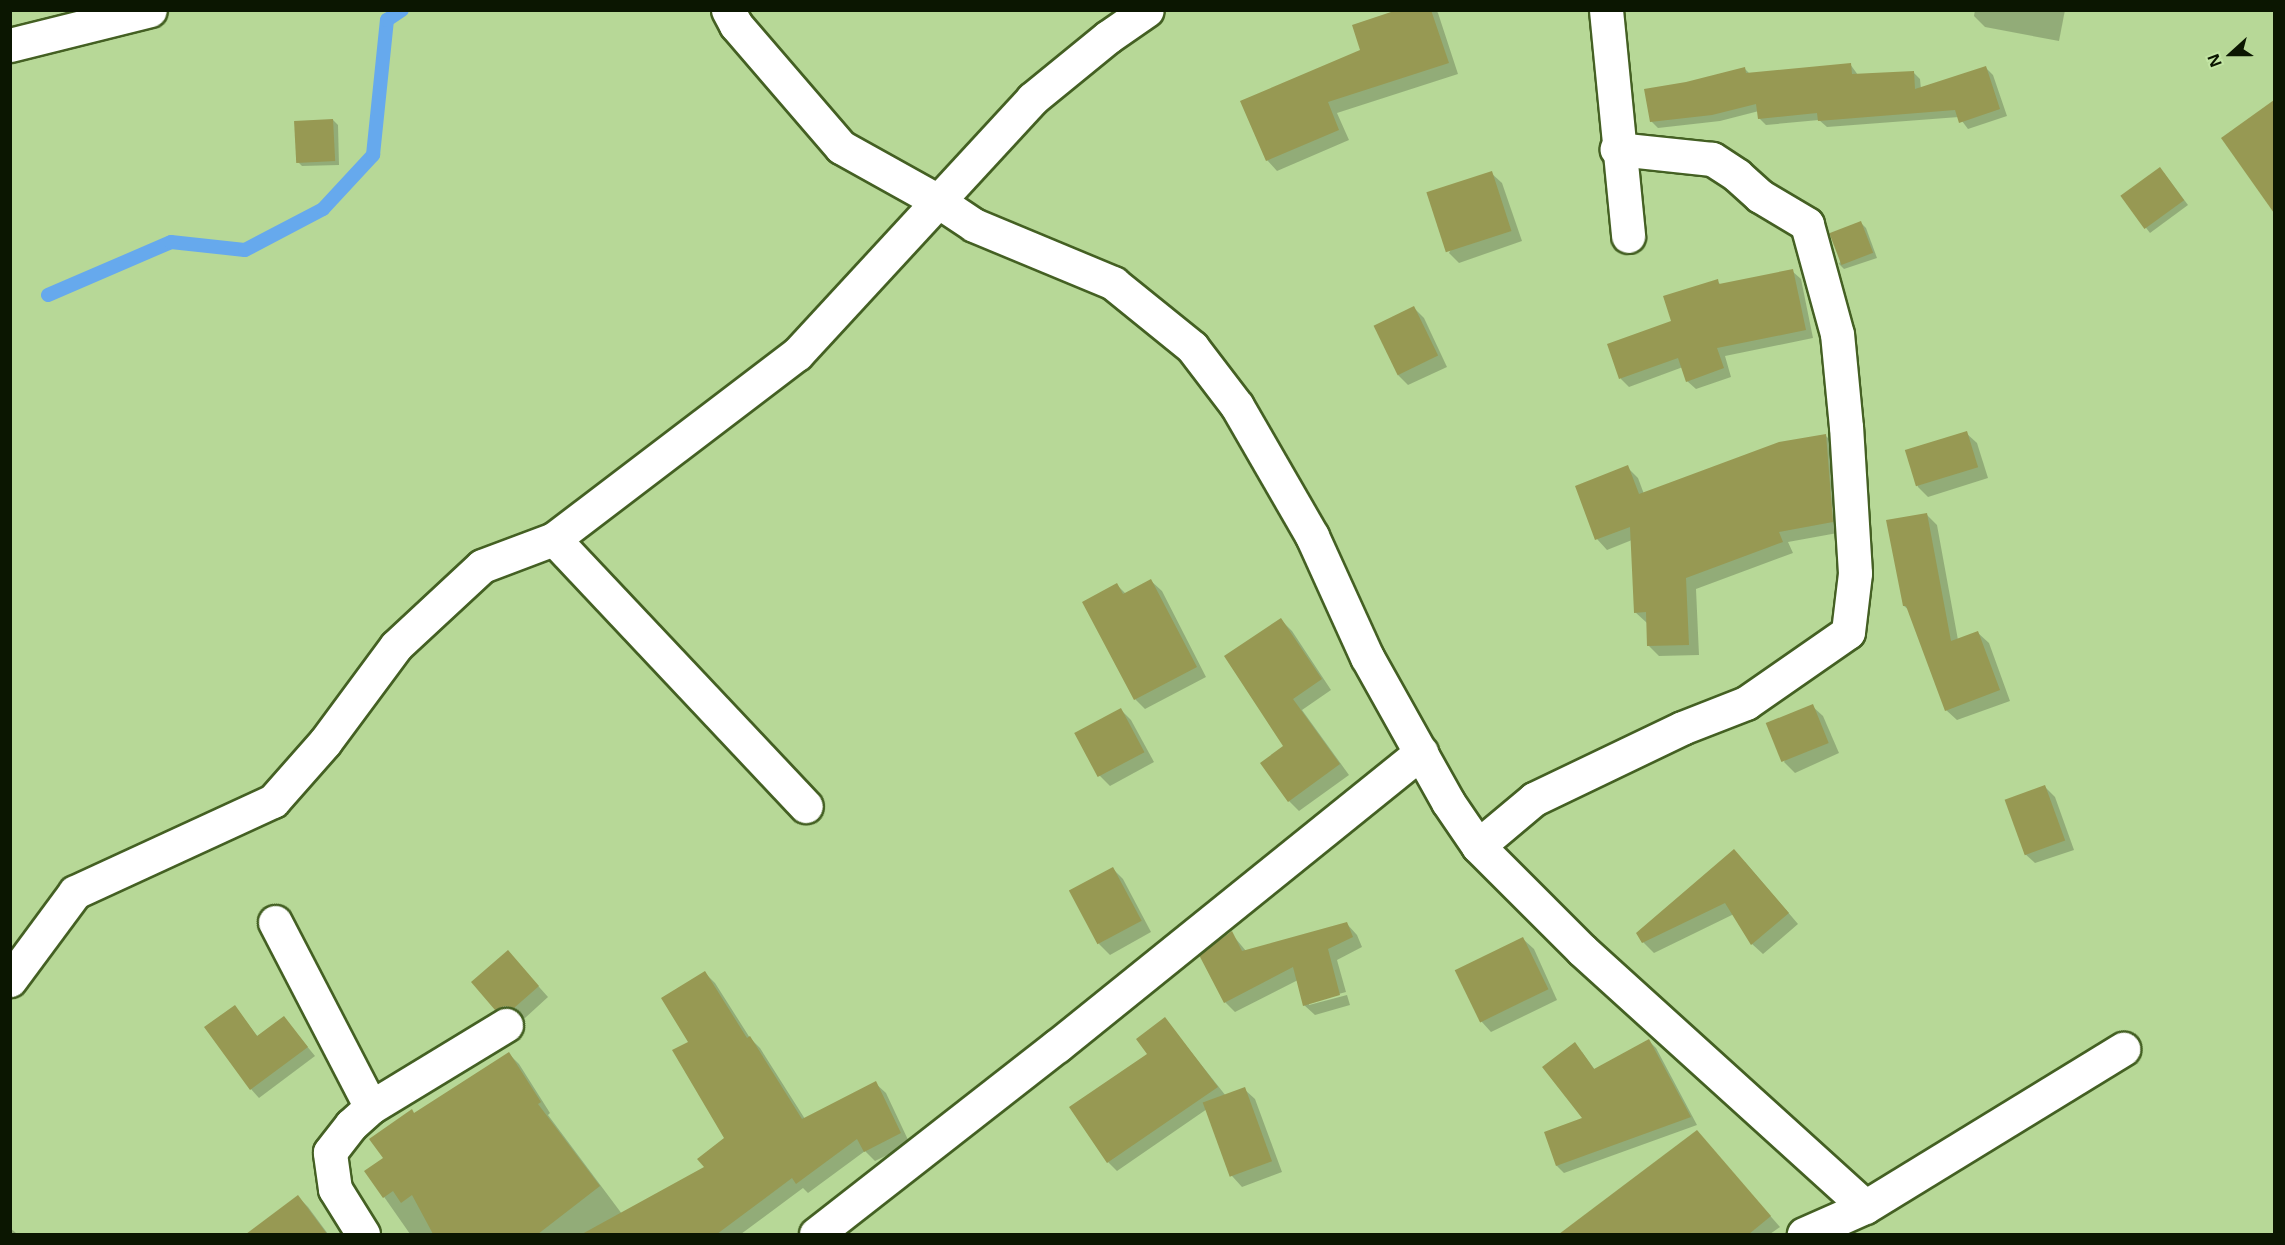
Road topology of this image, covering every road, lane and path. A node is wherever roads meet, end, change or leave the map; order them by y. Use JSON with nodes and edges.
{"nodes":[{"id":1,"x":150,"y":10,"type":"edge"},
{"id":2,"x":728,"y":10,"type":"edge"},
{"id":3,"x":1147,"y":10,"type":"edge"},
{"id":4,"x":1606,"y":10,"type":"edge"},
{"id":5,"x":10,"y":45,"type":"edge"},
{"id":6,"x":1617,"y":149,"type":"junction"},
{"id":7,"x":938,"y":201,"type":"junction"},
{"id":8,"x":1628,"y":236,"type":"dead end"},
{"id":9,"x":554,"y":539,"type":"junction"},
{"id":10,"x":1421,"y":752,"type":"junction"},
{"id":11,"x":806,"y":806,"type":"dead end"},
{"id":12,"x":1478,"y":846,"type":"junction"},
{"id":13,"x":275,"y":922,"type":"dead end"},
{"id":14,"x":10,"y":980,"type":"edge"},
{"id":15,"x":506,"y":1025,"type":"dead end"},
{"id":16,"x":2123,"y":1049,"type":"dead end"},
{"id":17,"x":371,"y":1107,"type":"junction"},
{"id":18,"x":1865,"y":1207,"type":"junction"},
{"id":19,"x":363,"y":1234,"type":"edge"},
{"id":20,"x":816,"y":1234,"type":"edge"},
{"id":21,"x":1804,"y":1234,"type":"edge"}],
"edges":[{"from":1,"to":5,"type":"street"},
{"from":2,"to":7,"type":"street"},
{"from":3,"to":7,"type":"street"},
{"from":4,"to":6,"type":"street"},
{"from":6,"to":8,"type":"street"},
{"from":6,"to":12,"type":"street"},
{"from":7,"to":9,"type":"street"},
{"from":7,"to":10,"type":"street"},
{"from":9,"to":11,"type":"street"},
{"from":9,"to":14,"type":"street"},
{"from":10,"to":12,"type":"street"},
{"from":10,"to":20,"type":"street"},
{"from":12,"to":18,"type":"street"},
{"from":13,"to":17,"type":"street"},
{"from":15,"to":17,"type":"street"},
{"from":16,"to":18,"type":"street"},
{"from":17,"to":19,"type":"street"},
{"from":18,"to":21,"type":"street"}]}
